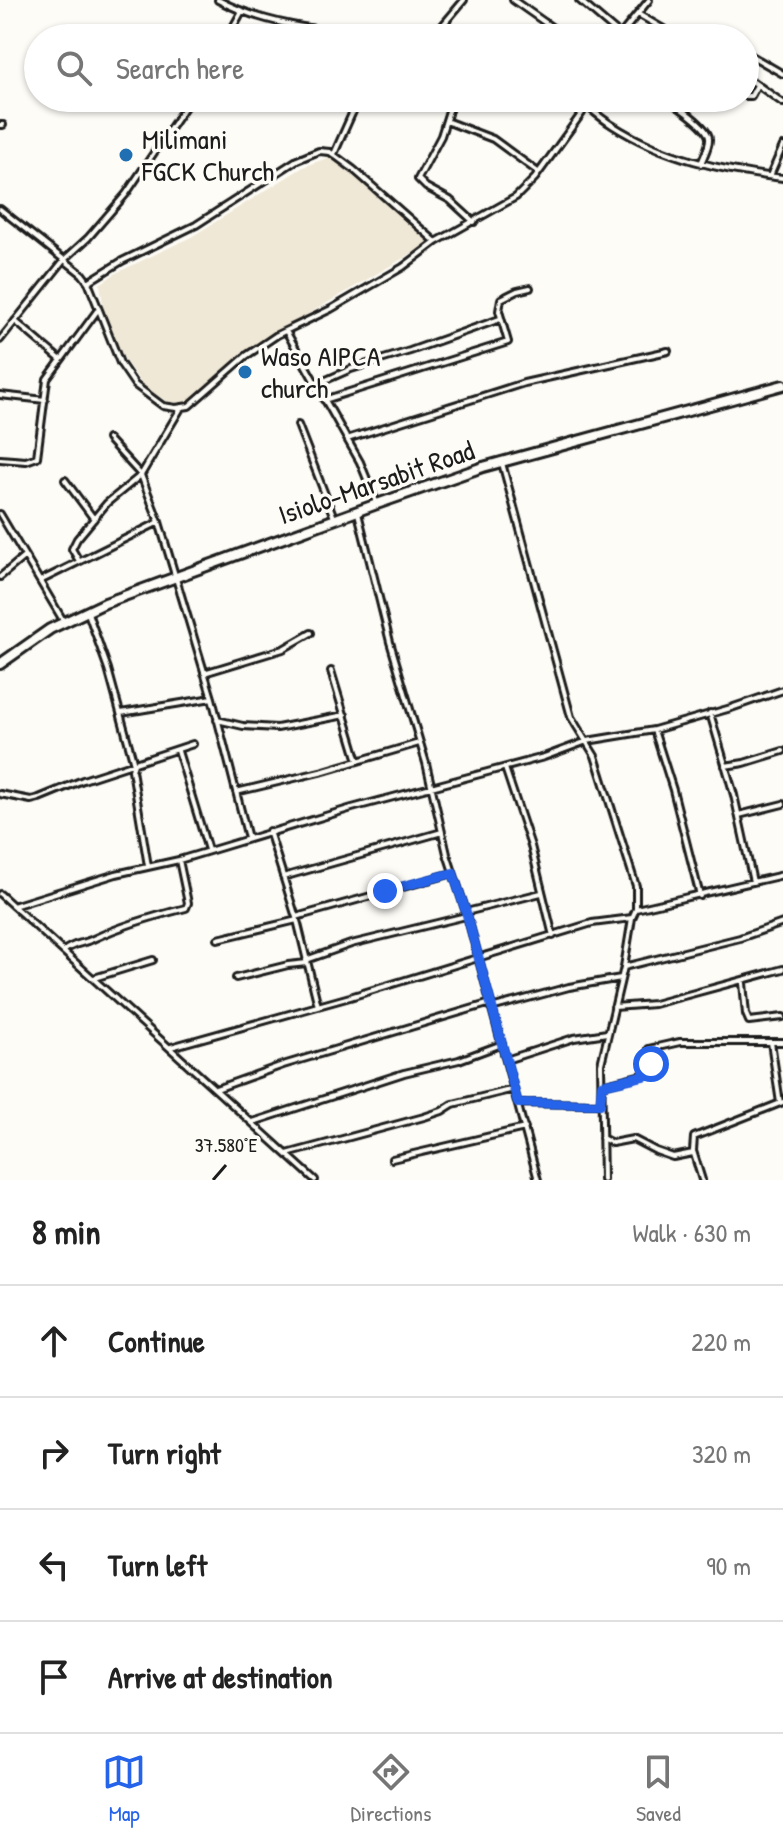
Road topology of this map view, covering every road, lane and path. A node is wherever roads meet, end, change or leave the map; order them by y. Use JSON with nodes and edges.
{"nodes":[{"id":1,"x":218,"y":0,"type":"edge"},
{"id":2,"x":464,"y":0,"type":"edge"},
{"id":3,"x":579,"y":0,"type":"edge"},
{"id":4,"x":649,"y":0,"type":"edge"},
{"id":5,"x":518,"y":1,"type":"edge"},
{"id":6,"x":242,"y":11,"type":"junction"},
{"id":7,"x":638,"y":14,"type":"junction"},
{"id":8,"x":235,"y":24,"type":"edge"},
{"id":9,"x":285,"y":24,"type":"edge"},
{"id":10,"x":444,"y":24,"type":"edge"},
{"id":11,"x":548,"y":24,"type":"edge"},
{"id":12,"x":605,"y":24,"type":"edge"},
{"id":13,"x":630,"y":24,"type":"edge"},
{"id":14,"x":655,"y":24,"type":"edge"},
{"id":15,"x":759,"y":60,"type":"edge"},
{"id":16,"x":783,"y":74,"type":"edge"},
{"id":17,"x":759,"y":86,"type":"edge"},
{"id":18,"x":783,"y":103,"type":"edge"},
{"id":19,"x":182,"y":112,"type":"edge"},
{"id":20,"x":353,"y":112,"type":"edge"},
{"id":21,"x":449,"y":112,"type":"edge"},
{"id":22,"x":581,"y":112,"type":"edge"},
{"id":23,"x":595,"y":112,"type":"edge"},
{"id":24,"x":685,"y":112,"type":"edge"},
{"id":25,"x":446,"y":121,"type":"junction"},
{"id":26,"x":783,"y":146,"type":"edge"},
{"id":27,"x":334,"y":155,"type":"junction"},
{"id":28,"x":701,"y":164,"type":"junction"},
{"id":29,"x":538,"y":172,"type":"junction"},
{"id":30,"x":770,"y":176,"type":"junction"},
{"id":31,"x":783,"y":178,"type":"edge"},
{"id":32,"x":0,"y":209,"type":"edge"},
{"id":33,"x":474,"y":222,"type":"junction"},
{"id":34,"x":436,"y":242,"type":"junction"},
{"id":35,"x":64,"y":260,"type":"junction"},
{"id":36,"x":88,"y":282,"type":"junction"},
{"id":37,"x":530,"y":288,"type":"dead end"},
{"id":38,"x":98,"y":310,"type":"junction"},
{"id":39,"x":500,"y":319,"type":"junction"},
{"id":40,"x":15,"y":321,"type":"junction"},
{"id":41,"x":286,"y":331,"type":"junction"},
{"id":42,"x":0,"y":340,"type":"edge"},
{"id":43,"x":668,"y":351,"type":"dead end"},
{"id":44,"x":61,"y":360,"type":"junction"},
{"id":45,"x":317,"y":384,"type":"junction"},
{"id":46,"x":783,"y":385,"type":"edge"},
{"id":47,"x":0,"y":395,"type":"edge"},
{"id":48,"x":45,"y":400,"type":"junction"},
{"id":49,"x":324,"y":400,"type":"junction"},
{"id":50,"x":181,"y":408,"type":"junction"},
{"id":51,"x":298,"y":425,"type":"dead end"},
{"id":52,"x":108,"y":439,"type":"dead end"},
{"id":53,"x":347,"y":439,"type":"junction"},
{"id":54,"x":0,"y":459,"type":"edge"},
{"id":55,"x":502,"y":463,"type":"junction"},
{"id":56,"x":141,"y":475,"type":"junction"},
{"id":57,"x":65,"y":480,"type":"dead end"},
{"id":58,"x":377,"y":504,"type":"junction"},
{"id":59,"x":358,"y":510,"type":"junction"},
{"id":60,"x":0,"y":514,"type":"edge"},
{"id":61,"x":94,"y":519,"type":"junction"},
{"id":62,"x":335,"y":520,"type":"junction"},
{"id":63,"x":159,"y":522,"type":"junction"},
{"id":64,"x":25,"y":556,"type":"junction"},
{"id":65,"x":79,"y":561,"type":"junction"},
{"id":66,"x":176,"y":576,"type":"junction"},
{"id":67,"x":0,"y":577,"type":"edge"},
{"id":68,"x":40,"y":581,"type":"junction"},
{"id":69,"x":87,"y":610,"type":"junction"},
{"id":70,"x":64,"y":622,"type":"junction"},
{"id":71,"x":311,"y":633,"type":"dead end"},
{"id":72,"x":0,"y":664,"type":"edge"},
{"id":73,"x":331,"y":671,"type":"dead end"},
{"id":74,"x":204,"y":673,"type":"junction"},
{"id":75,"x":783,"y":690,"type":"edge"},
{"id":76,"x":212,"y":698,"type":"junction"},
{"id":77,"x":121,"y":713,"type":"junction"},
{"id":78,"x":710,"y":713,"type":"junction"},
{"id":79,"x":345,"y":715,"type":"junction"},
{"id":80,"x":217,"y":720,"type":"junction"},
{"id":81,"x":654,"y":730,"type":"junction"},
{"id":82,"x":587,"y":741,"type":"junction"},
{"id":83,"x":420,"y":743,"type":"junction"},
{"id":84,"x":193,"y":744,"type":"dead end"},
{"id":85,"x":178,"y":751,"type":"junction"},
{"id":86,"x":783,"y":751,"type":"edge"},
{"id":87,"x":358,"y":762,"type":"junction"},
{"id":88,"x":134,"y":764,"type":"junction"},
{"id":89,"x":725,"y":766,"type":"junction"},
{"id":90,"x":505,"y":768,"type":"junction"},
{"id":91,"x":431,"y":789,"type":"junction"},
{"id":92,"x":236,"y":792,"type":"junction"},
{"id":93,"x":0,"y":794,"type":"edge"},
{"id":94,"x":783,"y":804,"type":"edge"},
{"id":95,"x":738,"y":816,"type":"junction"},
{"id":96,"x":269,"y":831,"type":"junction"},
{"id":97,"x":442,"y":832,"type":"junction"},
{"id":98,"x":248,"y":838,"type":"junction"},
{"id":99,"x":208,"y":850,"type":"junction"},
{"id":100,"x":179,"y":860,"type":"junction"},
{"id":101,"x":148,"y":866,"type":"junction"},
{"id":102,"x":453,"y":873,"type":"junction"},
{"id":103,"x":783,"y":875,"type":"edge"},
{"id":104,"x":283,"y":877,"type":"junction"},
{"id":105,"x":753,"y":882,"type":"junction"},
{"id":106,"x":541,"y":893,"type":"junction"},
{"id":107,"x":0,"y":894,"type":"edge"},
{"id":108,"x":700,"y":896,"type":"junction"},
{"id":109,"x":13,"y":906,"type":"junction"},
{"id":110,"x":636,"y":909,"type":"junction"},
{"id":111,"x":466,"y":914,"type":"junction"},
{"id":112,"x":632,"y":918,"type":"junction"},
{"id":113,"x":296,"y":919,"type":"junction"},
{"id":114,"x":783,"y":923,"type":"edge"},
{"id":115,"x":553,"y":936,"type":"junction"},
{"id":116,"x":218,"y":939,"type":"dead end"},
{"id":117,"x":64,"y":951,"type":"junction"},
{"id":118,"x":477,"y":959,"type":"junction"},
{"id":119,"x":153,"y":960,"type":"dead end"},
{"id":120,"x":307,"y":962,"type":"junction"},
{"id":121,"x":624,"y":967,"type":"junction"},
{"id":122,"x":783,"y":969,"type":"edge"},
{"id":123,"x":94,"y":978,"type":"junction"},
{"id":124,"x":236,"y":978,"type":"dead end"},
{"id":125,"x":621,"y":978,"type":"junction"},
{"id":126,"x":743,"y":982,"type":"junction"},
{"id":127,"x":318,"y":1006,"type":"junction"},
{"id":128,"x":491,"y":1006,"type":"junction"},
{"id":129,"x":614,"y":1007,"type":"junction"},
{"id":130,"x":783,"y":1017,"type":"edge"},
{"id":131,"x":607,"y":1033,"type":"junction"},
{"id":132,"x":771,"y":1042,"type":"junction"},
{"id":133,"x":783,"y":1042,"type":"edge"},
{"id":134,"x":502,"y":1044,"type":"junction"},
{"id":135,"x":171,"y":1047,"type":"junction"},
{"id":136,"x":506,"y":1060,"type":"junction"},
{"id":137,"x":602,"y":1085,"type":"junction"},
{"id":138,"x":216,"y":1089,"type":"junction"},
{"id":139,"x":514,"y":1089,"type":"junction"},
{"id":140,"x":782,"y":1102,"type":"edge"},
{"id":141,"x":518,"y":1103,"type":"junction"},
{"id":142,"x":600,"y":1104,"type":"junction"},
{"id":143,"x":253,"y":1122,"type":"junction"},
{"id":144,"x":525,"y":1128,"type":"junction"},
{"id":145,"x":602,"y":1138,"type":"junction"},
{"id":146,"x":693,"y":1153,"type":"junction"},
{"id":147,"x":287,"y":1154,"type":"junction"},
{"id":148,"x":392,"y":1159,"type":"dead end"},
{"id":149,"x":315,"y":1180,"type":"edge"},
{"id":150,"x":538,"y":1180,"type":"edge"},
{"id":151,"x":603,"y":1180,"type":"edge"},
{"id":152,"x":702,"y":1180,"type":"edge"}],
"edges":[{"from":1,"to":6,"type":"street"},
{"from":2,"to":10,"type":"street"},
{"from":3,"to":12,"type":"street"},
{"from":4,"to":7,"type":"street"},
{"from":5,"to":11,"type":"street"},
{"from":6,"to":8,"type":"street"},
{"from":6,"to":9,"type":"street"},
{"from":7,"to":13,"type":"street"},
{"from":7,"to":14,"type":"street"},
{"from":15,"to":16,"type":"street"},
{"from":17,"to":18,"type":"street"},
{"from":19,"to":35,"type":"street"},
{"from":20,"to":27,"type":"street"},
{"from":21,"to":25,"type":"street"},
{"from":22,"to":29,"type":"street"},
{"from":23,"to":28,"type":"street"},
{"from":24,"to":28,"type":"street"},
{"from":25,"to":29,"type":"street"},
{"from":25,"to":33,"type":"street"},
{"from":26,"to":30,"type":"street"},
{"from":27,"to":34,"type":"street"},
{"from":27,"to":36,"type":"street"},
{"from":28,"to":30,"type":"street"},
{"from":29,"to":33,"type":"street"},
{"from":30,"to":31,"type":"street"},
{"from":32,"to":35,"type":"street"},
{"from":33,"to":34,"type":"street"},
{"from":34,"to":41,"type":"street"},
{"from":35,"to":36,"type":"street"},
{"from":35,"to":40,"type":"street"},
{"from":36,"to":38,"type":"street"},
{"from":37,"to":39,"type":"street"},
{"from":38,"to":44,"type":"street"},
{"from":38,"to":50,"type":"street"},
{"from":39,"to":45,"type":"street"},
{"from":39,"to":49,"type":"street"},
{"from":40,"to":42,"type":"street"},
{"from":40,"to":44,"type":"street"},
{"from":41,"to":45,"type":"street"},
{"from":41,"to":50,"type":"street"},
{"from":43,"to":53,"type":"street"},
{"from":44,"to":48,"type":"street"},
{"from":45,"to":49,"type":"street"},
{"from":46,"to":55,"type":"highway","name":"Isiolo-Marsabit Road"},
{"from":47,"to":48,"type":"street"},
{"from":48,"to":54,"type":"street"},
{"from":49,"to":53,"type":"street"},
{"from":50,"to":56,"type":"street"},
{"from":51,"to":62,"type":"street"},
{"from":52,"to":56,"type":"street"},
{"from":53,"to":58,"type":"street"},
{"from":55,"to":58,"type":"highway","name":"Isiolo-Marsabit Road"},
{"from":55,"to":82,"type":"street"},
{"from":56,"to":61,"type":"street"},
{"from":56,"to":63,"type":"street"},
{"from":57,"to":61,"type":"street"},
{"from":58,"to":59,"type":"highway","name":"Isiolo-Marsabit Road"},
{"from":59,"to":62,"type":"highway","name":"Isiolo-Marsabit Road"},
{"from":59,"to":83,"type":"street"},
{"from":60,"to":64,"type":"street"},
{"from":61,"to":65,"type":"street"},
{"from":62,"to":66,"type":"highway","name":"Isiolo-Marsabit Road"},
{"from":63,"to":65,"type":"street"},
{"from":63,"to":66,"type":"street"},
{"from":64,"to":67,"type":"street"},
{"from":64,"to":68,"type":"street"},
{"from":65,"to":68,"type":"street"},
{"from":66,"to":69,"type":"highway","name":"Isiolo-Marsabit Road"},
{"from":66,"to":74,"type":"street"},
{"from":68,"to":70,"type":"street"},
{"from":69,"to":70,"type":"highway","name":"Isiolo-Marsabit Road"},
{"from":69,"to":77,"type":"street"},
{"from":70,"to":72,"type":"highway","name":"Isiolo-Marsabit Road"},
{"from":71,"to":74,"type":"street"},
{"from":73,"to":79,"type":"street"},
{"from":74,"to":76,"type":"street"},
{"from":75,"to":78,"type":"street"},
{"from":76,"to":77,"type":"street"},
{"from":76,"to":80,"type":"street"},
{"from":77,"to":88,"type":"street"},
{"from":78,"to":81,"type":"street"},
{"from":78,"to":89,"type":"street"},
{"from":79,"to":80,"type":"street"},
{"from":79,"to":87,"type":"street"},
{"from":80,"to":92,"type":"street"},
{"from":81,"to":82,"type":"street"},
{"from":81,"to":108,"type":"street"},
{"from":82,"to":90,"type":"street"},
{"from":82,"to":110,"type":"street"},
{"from":83,"to":87,"type":"street"},
{"from":83,"to":91,"type":"street"},
{"from":84,"to":85,"type":"street"},
{"from":85,"to":88,"type":"street"},
{"from":85,"to":99,"type":"street"},
{"from":86,"to":89,"type":"street"},
{"from":87,"to":92,"type":"street"},
{"from":88,"to":93,"type":"street"},
{"from":88,"to":101,"type":"street"},
{"from":89,"to":95,"type":"street"},
{"from":90,"to":91,"type":"street"},
{"from":90,"to":106,"type":"street"},
{"from":91,"to":96,"type":"street"},
{"from":91,"to":97,"type":"street"},
{"from":92,"to":98,"type":"street"},
{"from":94,"to":95,"type":"street"},
{"from":95,"to":105,"type":"street"},
{"from":96,"to":98,"type":"street"},
{"from":96,"to":104,"type":"street"},
{"from":97,"to":102,"type":"street"},
{"from":97,"to":104,"type":"street"},
{"from":98,"to":99,"type":"street"},
{"from":99,"to":100,"type":"street"},
{"from":100,"to":101,"type":"street"},
{"from":100,"to":117,"type":"street"},
{"from":101,"to":109,"type":"street"},
{"from":102,"to":111,"type":"street"},
{"from":102,"to":113,"type":"street"},
{"from":103,"to":105,"type":"street"},
{"from":104,"to":113,"type":"street"},
{"from":105,"to":108,"type":"street"},
{"from":106,"to":111,"type":"street"},
{"from":106,"to":115,"type":"street"},
{"from":107,"to":109,"type":"street"},
{"from":108,"to":110,"type":"street"},
{"from":109,"to":117,"type":"street"},
{"from":110,"to":112,"type":"street"},
{"from":111,"to":118,"type":"street"},
{"from":111,"to":120,"type":"street"},
{"from":112,"to":115,"type":"street"},
{"from":112,"to":121,"type":"street"},
{"from":113,"to":116,"type":"street"},
{"from":113,"to":120,"type":"street"},
{"from":114,"to":121,"type":"street"},
{"from":115,"to":118,"type":"street"},
{"from":117,"to":123,"type":"street"},
{"from":118,"to":127,"type":"street"},
{"from":118,"to":128,"type":"street"},
{"from":119,"to":123,"type":"street"},
{"from":120,"to":124,"type":"street"},
{"from":120,"to":127,"type":"street"},
{"from":121,"to":125,"type":"street"},
{"from":122,"to":126,"type":"street"},
{"from":123,"to":135,"type":"street"},
{"from":125,"to":128,"type":"street"},
{"from":125,"to":129,"type":"street"},
{"from":126,"to":129,"type":"street"},
{"from":126,"to":130,"type":"street"},
{"from":127,"to":135,"type":"street"},
{"from":128,"to":134,"type":"street"},
{"from":128,"to":138,"type":"street"},
{"from":129,"to":131,"type":"street"},
{"from":131,"to":136,"type":"street"},
{"from":131,"to":137,"type":"street"},
{"from":132,"to":133,"type":"street"},
{"from":132,"to":137,"type":"street"},
{"from":132,"to":140,"type":"street"},
{"from":134,"to":136,"type":"street"},
{"from":134,"to":143,"type":"street"},
{"from":135,"to":138,"type":"street"},
{"from":136,"to":139,"type":"street"},
{"from":137,"to":142,"type":"street"},
{"from":138,"to":143,"type":"street"},
{"from":139,"to":141,"type":"street"},
{"from":139,"to":147,"type":"street"},
{"from":140,"to":146,"type":"street"},
{"from":141,"to":142,"type":"street"},
{"from":141,"to":144,"type":"street"},
{"from":142,"to":145,"type":"street"},
{"from":143,"to":147,"type":"street"},
{"from":144,"to":148,"type":"street"},
{"from":144,"to":150,"type":"street"},
{"from":145,"to":146,"type":"street"},
{"from":145,"to":151,"type":"street"},
{"from":146,"to":152,"type":"street"},
{"from":147,"to":149,"type":"street"}]}
